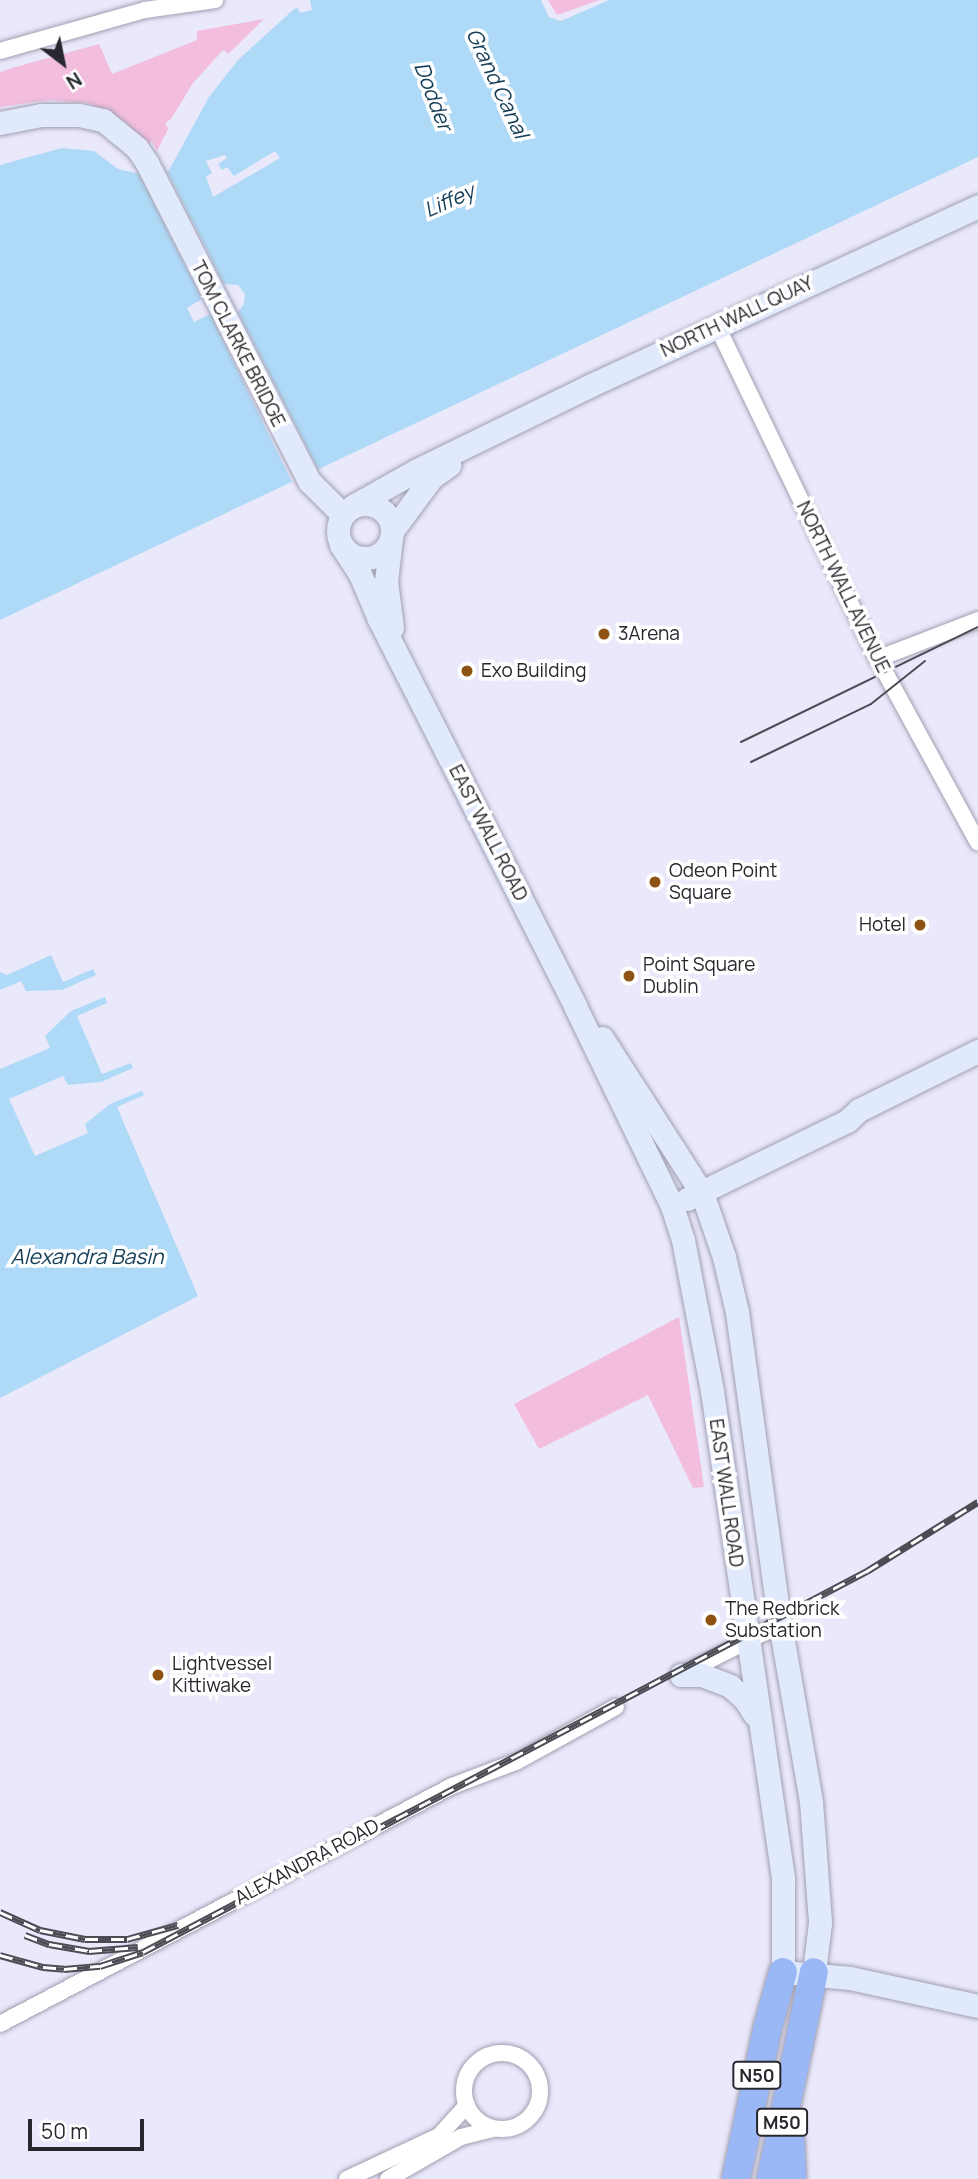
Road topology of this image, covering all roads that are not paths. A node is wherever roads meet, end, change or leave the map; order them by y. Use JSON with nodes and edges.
{"nodes":[{"id":1,"x":215,"y":0,"type":"edge"},
{"id":2,"x":142,"y":5,"type":"edge"},
{"id":3,"x":0,"y":51,"type":"edge"},
{"id":4,"x":2,"y":123,"type":"edge"},
{"id":5,"x":978,"y":206,"type":"edge"},
{"id":6,"x":717,"y":326,"type":"junction"},
{"id":7,"x":497,"y":430,"type":"junction"},
{"id":8,"x":348,"y":510,"type":"junction"},
{"id":9,"x":392,"y":534,"type":"junction"},
{"id":10,"x":341,"y":545,"type":"junction"},
{"id":11,"x":978,"y":620,"type":"edge"},
{"id":12,"x":877,"y":659,"type":"junction"},
{"id":13,"x":400,"y":660,"type":"junction"},
{"id":14,"x":978,"y":843,"type":"edge"},
{"id":15,"x":575,"y":1006,"type":"junction"},
{"id":16,"x":978,"y":1051,"type":"edge"},
{"id":17,"x":978,"y":1068,"type":"edge"},
{"id":18,"x":846,"y":1121,"type":"junction"},
{"id":19,"x":702,"y":1193,"type":"junction"},
{"id":20,"x":672,"y":1206,"type":"junction"},
{"id":21,"x":780,"y":1624,"type":"junction"},
{"id":22,"x":747,"y":1641,"type":"junction"},
{"id":23,"x":681,"y":1675,"type":"joint"},
{"id":24,"x":616,"y":1707,"type":"dead end"},
{"id":25,"x":758,"y":1721,"type":"junction"},
{"id":26,"x":783,"y":1972,"type":"junction"},
{"id":27,"x":814,"y":1972,"type":"junction"},
{"id":28,"x":978,"y":2006,"type":"edge"},
{"id":29,"x":0,"y":2024,"type":"edge"},
{"id":30,"x":794,"y":2066,"type":"junction"},
{"id":31,"x":467,"y":2105,"type":"junction"},
{"id":32,"x":495,"y":2129,"type":"junction"},
{"id":33,"x":347,"y":2179,"type":"edge"},
{"id":34,"x":387,"y":2179,"type":"edge"},
{"id":35,"x":736,"y":2179,"type":"edge"},
{"id":36,"x":771,"y":2179,"type":"edge"},
{"id":37,"x":792,"y":2179,"type":"edge"}],
"edges":[{"from":1,"to":2,"type":"street"},
{"from":2,"to":3,"type":"street"},
{"from":4,"to":8,"type":"main road","name":"TOM CLARKE BRIDGE"},
{"from":5,"to":6,"type":"main road","name":"NORTH WALL QUAY"},
{"from":6,"to":7,"type":"main road","name":"NORTH WALL QUAY"},
{"from":6,"to":12,"type":"street","name":"NORTH WALL AVENUE"},
{"from":7,"to":8,"type":"main road","name":"NORTH WALL QUAY"},
{"from":7,"to":9,"type":"main road","name":"NORTH WALL QUAY"},
{"from":8,"to":9,"type":"main road"},
{"from":8,"to":10,"type":"main road"},
{"from":9,"to":10,"type":"main road"},
{"from":9,"to":13,"type":"main road","name":"EAST WALL ROAD"},
{"from":10,"to":13,"type":"main road","name":"EAST WALL ROAD"},
{"from":11,"to":12,"type":"street"},
{"from":12,"to":14,"type":"street","name":"NORTH WALL AVENUE"},
{"from":13,"to":15,"type":"main road","name":"EAST WALL ROAD"},
{"from":15,"to":19,"type":"main road","name":"EAST WALL ROAD"},
{"from":15,"to":20,"type":"main road","name":"EAST WALL ROAD"},
{"from":16,"to":18,"type":"main road"},
{"from":17,"to":18,"type":"main road"},
{"from":18,"to":19,"type":"main road"},
{"from":19,"to":20,"type":"main road"},
{"from":19,"to":21,"type":"main road","name":"EAST WALL ROAD"},
{"from":20,"to":22,"type":"main road","name":"EAST WALL ROAD"},
{"from":21,"to":22,"type":"street"},
{"from":21,"to":27,"type":"main road","name":"EAST WALL ROAD"},
{"from":22,"to":23,"type":"street"},
{"from":22,"to":25,"type":"main road","name":"EAST WALL ROAD"},
{"from":23,"to":25,"type":"main road"},
{"from":24,"to":29,"type":"street","name":"ALEXANDRA ROAD"},
{"from":25,"to":26,"type":"main road","name":"EAST WALL ROAD"},
{"from":26,"to":27,"type":"main road"},
{"from":26,"to":35,"type":"highway","number":"N50"},
{"from":27,"to":28,"type":"main road"},
{"from":27,"to":30,"type":"highway","number":"N50"},
{"from":30,"to":36,"type":"highway","number":"M50"},
{"from":30,"to":37,"type":"highway"},
{"from":31,"to":32,"type":"street"},
{"from":31,"to":32,"type":"street"},
{"from":31,"to":33,"type":"street"},
{"from":32,"to":34,"type":"street"}]}
